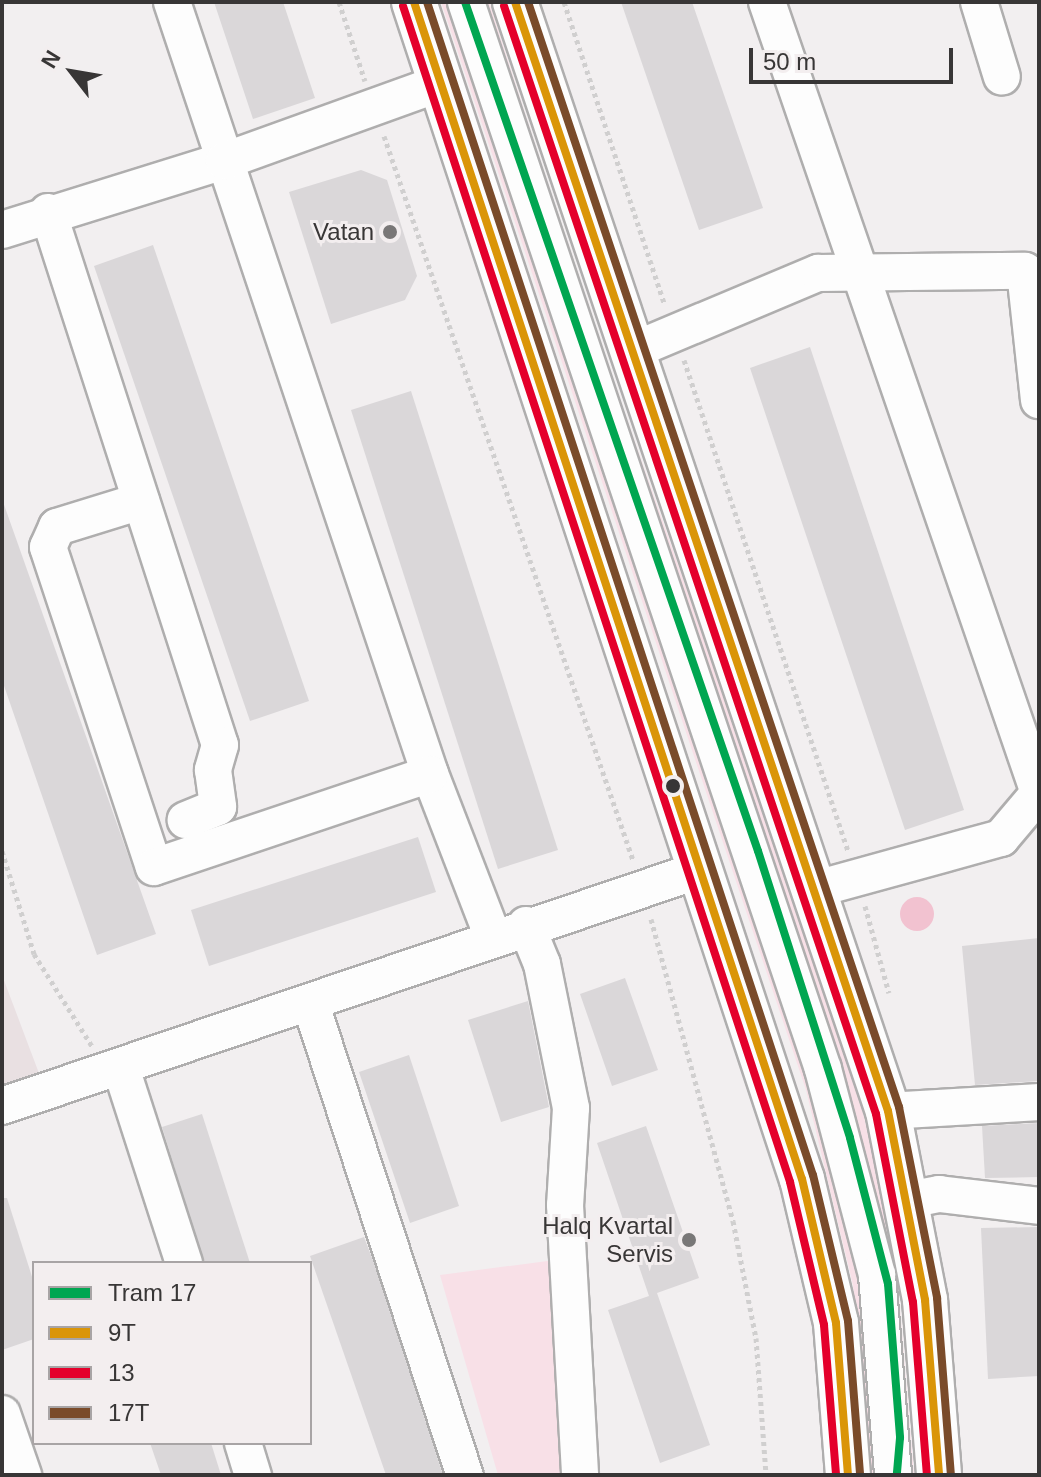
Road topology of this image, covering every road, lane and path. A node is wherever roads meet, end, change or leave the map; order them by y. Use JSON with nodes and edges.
{"nodes":[{"id":1,"x":172,"y":2,"type":"edge"},
{"id":2,"x":339,"y":2,"type":"edge"},
{"id":3,"x":414,"y":2,"type":"edge"},
{"id":4,"x":466,"y":2,"type":"edge"},
{"id":5,"x":515,"y":2,"type":"edge"},
{"id":6,"x":767,"y":2,"type":"edge"},
{"id":7,"x":979,"y":2,"type":"edge"},
{"id":8,"x":1002,"y":77,"type":"dead end"},
{"id":9,"x":441,"y":83,"type":"junction"},
{"id":10,"x":374,"y":106,"type":"junction"},
{"id":11,"x":224,"y":161,"type":"junction"},
{"id":12,"x":48,"y":212,"type":"junction"},
{"id":13,"x":2,"y":230,"type":"edge"},
{"id":14,"x":862,"y":273,"type":"junction"},
{"id":15,"x":632,"y":351,"type":"junction"},
{"id":16,"x":1039,"y":400,"type":"edge"},
{"id":17,"x":141,"y":501,"type":"junction"},
{"id":18,"x":430,"y":774,"type":"junction"},
{"id":19,"x":185,"y":820,"type":"dead end"},
{"id":20,"x":2,"y":851,"type":"edge"},
{"id":21,"x":702,"y":869,"type":"junction"},
{"id":22,"x":642,"y":887,"type":"junction"},
{"id":23,"x":816,"y":889,"type":"junction"},
{"id":24,"x":526,"y":925,"type":"junction"},
{"id":25,"x":493,"y":937,"type":"junction"},
{"id":26,"x":310,"y":1002,"type":"junction"},
{"id":27,"x":112,"y":1070,"type":"junction"},
{"id":28,"x":1039,"y":1102,"type":"edge"},
{"id":29,"x":2,"y":1106,"type":"edge"},
{"id":30,"x":888,"y":1111,"type":"junction"},
{"id":31,"x":908,"y":1200,"type":"junction"},
{"id":32,"x":1039,"y":1206,"type":"edge"},
{"id":33,"x":183,"y":1261,"type":"edge"},
{"id":34,"x":2,"y":1414,"type":"edge"},
{"id":35,"x":244,"y":1445,"type":"edge"},
{"id":36,"x":23,"y":1475,"type":"edge"},
{"id":37,"x":253,"y":1475,"type":"edge"},
{"id":38,"x":465,"y":1475,"type":"edge"},
{"id":39,"x":580,"y":1475,"type":"edge"},
{"id":40,"x":766,"y":1475,"type":"edge"},
{"id":41,"x":848,"y":1475,"type":"edge"},
{"id":42,"x":893,"y":1475,"type":"edge"},
{"id":43,"x":939,"y":1475,"type":"edge"}],
"edges":[{"from":1,"to":11,"type":"street"},
{"from":2,"to":10,"type":"path"},
{"from":3,"to":9,"type":"main road"},
{"from":4,"to":42,"type":"street"},
{"from":5,"to":15,"type":"main road"},
{"from":6,"to":14,"type":"street"},
{"from":7,"to":8,"type":"street"},
{"from":9,"to":10,"type":"street"},
{"from":9,"to":21,"type":"main road"},
{"from":10,"to":11,"type":"street"},
{"from":10,"to":22,"type":"path"},
{"from":11,"to":12,"type":"street"},
{"from":11,"to":18,"type":"street"},
{"from":12,"to":13,"type":"street"},
{"from":12,"to":17,"type":"street"},
{"from":14,"to":15,"type":"street"},
{"from":14,"to":16,"type":"street"},
{"from":14,"to":23,"type":"street"},
{"from":15,"to":23,"type":"main road"},
{"from":17,"to":18,"type":"street"},
{"from":17,"to":19,"type":"street"},
{"from":18,"to":25,"type":"street"},
{"from":20,"to":27,"type":"path"},
{"from":21,"to":22,"type":"street"},
{"from":21,"to":41,"type":"main road"},
{"from":22,"to":24,"type":"street"},
{"from":22,"to":40,"type":"path"},
{"from":23,"to":30,"type":"main road"},
{"from":24,"to":25,"type":"street"},
{"from":24,"to":39,"type":"street"},
{"from":25,"to":26,"type":"street"},
{"from":26,"to":27,"type":"street"},
{"from":26,"to":38,"type":"street"},
{"from":27,"to":29,"type":"street"},
{"from":27,"to":33,"type":"street"},
{"from":28,"to":30,"type":"street"},
{"from":30,"to":31,"type":"main road"},
{"from":31,"to":32,"type":"street"},
{"from":31,"to":43,"type":"main road"},
{"from":34,"to":36,"type":"street"},
{"from":35,"to":37,"type":"street"}]}
